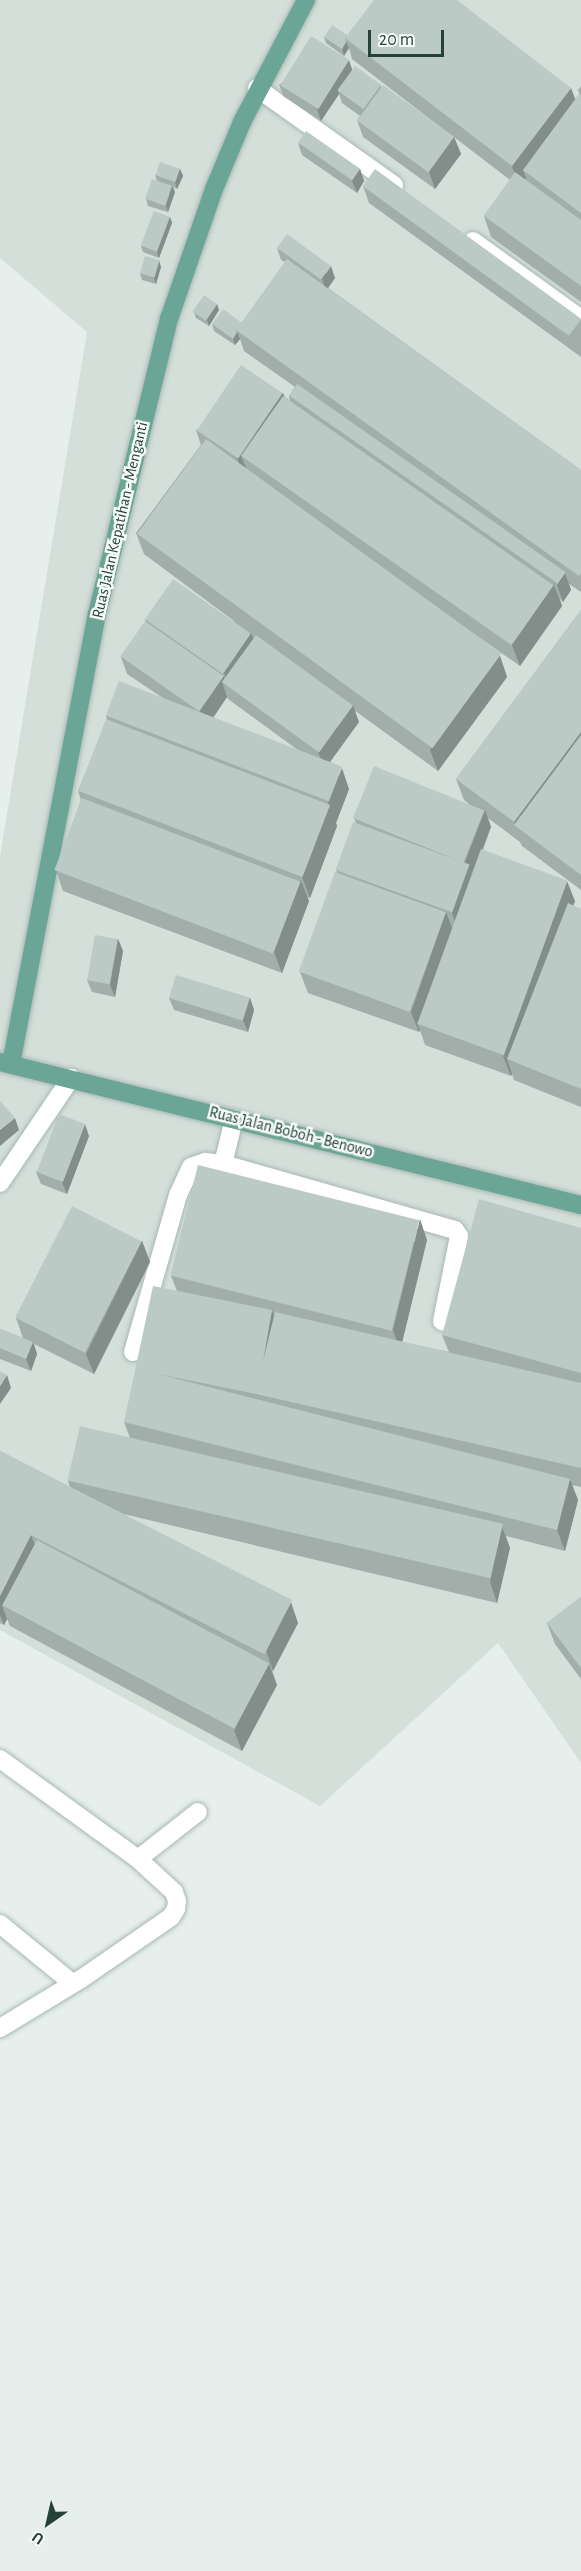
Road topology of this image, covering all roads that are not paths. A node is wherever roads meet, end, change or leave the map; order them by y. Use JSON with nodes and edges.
{"nodes":[{"id":1,"x":306,"y":0,"type":"edge"},
{"id":2,"x":257,"y":88,"type":"junction"},
{"id":3,"x":410,"y":197,"type":"edge"},
{"id":4,"x":458,"y":231,"type":"edge"},
{"id":5,"x":581,"y":319,"type":"edge"},
{"id":6,"x":5,"y":1063,"type":"edge"},
{"id":7,"x":71,"y":1078,"type":"junction"},
{"id":8,"x":234,"y":1119,"type":"junction"},
{"id":9,"x":223,"y":1164,"type":"junction"},
{"id":10,"x":0,"y":1183,"type":"edge"},
{"id":11,"x":581,"y":1205,"type":"edge"},
{"id":12,"x":442,"y":1321,"type":"dead end"},
{"id":13,"x":133,"y":1352,"type":"dead end"},
{"id":14,"x":0,"y":1759,"type":"edge"},
{"id":15,"x":198,"y":1812,"type":"dead end"},
{"id":16,"x":138,"y":1859,"type":"junction"},
{"id":17,"x":0,"y":1924,"type":"edge"},
{"id":18,"x":72,"y":1983,"type":"junction"},
{"id":19,"x":0,"y":2028,"type":"edge"}],
"edges":[{"from":1,"to":2,"type":"main road","name":"Ruas Jalan Kepatihan - Menganti"},
{"from":2,"to":3,"type":"street"},
{"from":2,"to":6,"type":"main road","name":"Ruas Jalan Kepatihan - Menganti"},
{"from":4,"to":5,"type":"street"},
{"from":6,"to":7,"type":"main road","name":"Ruas Jalan Boboh - Benowo"},
{"from":7,"to":8,"type":"main road","name":"Ruas Jalan Boboh - Benowo"},
{"from":7,"to":10,"type":"street"},
{"from":8,"to":9,"type":"street"},
{"from":8,"to":11,"type":"main road","name":"Ruas Jalan Boboh - Benowo"},
{"from":9,"to":12,"type":"street"},
{"from":9,"to":13,"type":"street"},
{"from":14,"to":16,"type":"street"},
{"from":15,"to":16,"type":"street"},
{"from":16,"to":18,"type":"street"},
{"from":17,"to":18,"type":"street"},
{"from":18,"to":19,"type":"street"}]}
